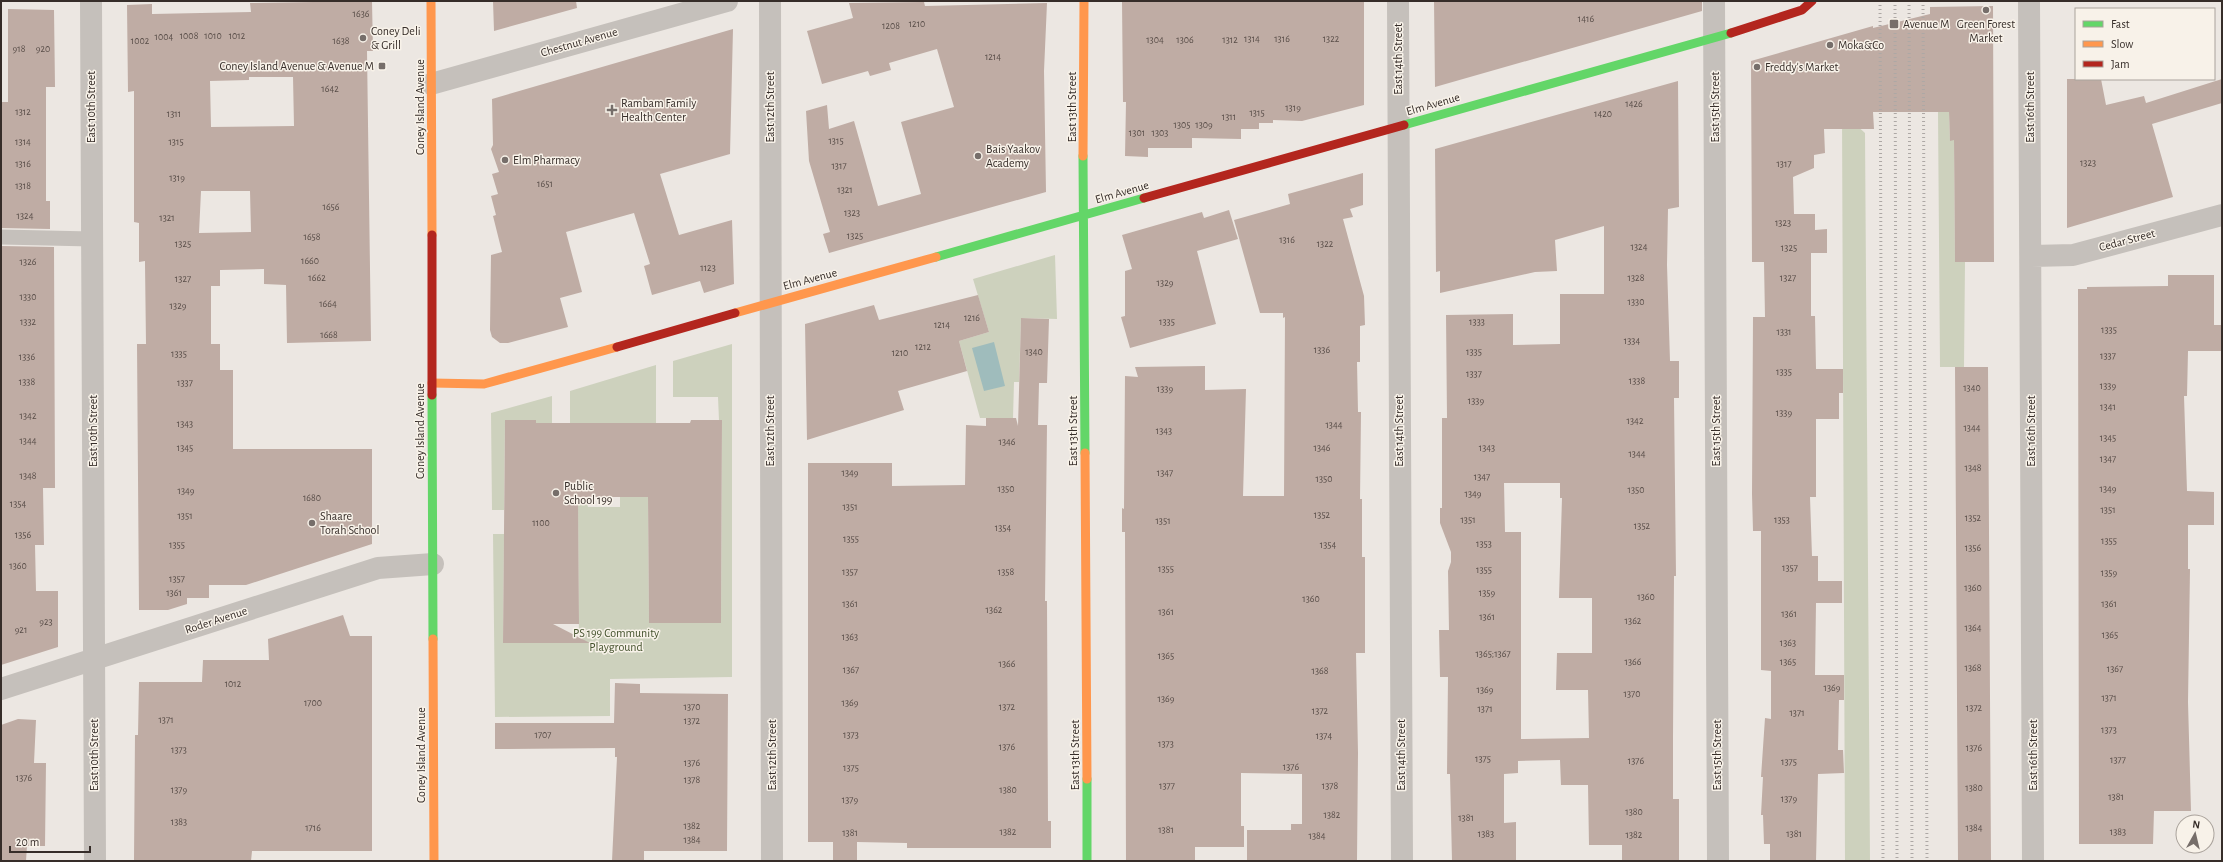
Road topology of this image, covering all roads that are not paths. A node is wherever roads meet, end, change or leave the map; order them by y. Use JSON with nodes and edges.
{"nodes":[{"id":1,"x":91,"y":1,"type":"edge"},
{"id":2,"x":431,"y":1,"type":"edge"},
{"id":3,"x":726,"y":1,"type":"edge"},
{"id":4,"x":770,"y":1,"type":"edge"},
{"id":5,"x":1084,"y":1,"type":"edge"},
{"id":6,"x":1398,"y":1,"type":"edge"},
{"id":7,"x":1714,"y":1,"type":"edge"},
{"id":8,"x":1812,"y":1,"type":"edge"},
{"id":9,"x":2030,"y":1,"type":"edge"},
{"id":10,"x":664,"y":9,"type":"edge"},
{"id":11,"x":1714,"y":38,"type":"junction"},
{"id":12,"x":431,"y":84,"type":"junction"},
{"id":13,"x":1398,"y":127,"type":"junction"},
{"id":14,"x":1084,"y":215,"type":"junction"},
{"id":15,"x":2222,"y":215,"type":"edge"},
{"id":16,"x":1,"y":237,"type":"edge"},
{"id":17,"x":92,"y":239,"type":"junction"},
{"id":18,"x":2031,"y":256,"type":"junction"},
{"id":19,"x":770,"y":302,"type":"junction"},
{"id":20,"x":432,"y":383,"type":"junction"},
{"id":21,"x":432,"y":564,"type":"junction"},
{"id":22,"x":94,"y":659,"type":"junction"},
{"id":23,"x":1,"y":689,"type":"edge"},
{"id":24,"x":94,"y":861,"type":"edge"},
{"id":25,"x":434,"y":861,"type":"edge"},
{"id":26,"x":772,"y":861,"type":"edge"},
{"id":27,"x":1087,"y":861,"type":"edge"},
{"id":28,"x":1402,"y":861,"type":"edge"},
{"id":29,"x":1718,"y":861,"type":"edge"},
{"id":30,"x":2033,"y":861,"type":"edge"}],
"edges":[{"from":1,"to":17,"type":"street","name":"East 10th Street"},
{"from":2,"to":12,"type":"street","name":"Coney Island Avenue"},
{"from":3,"to":10,"type":"street","name":"Chestnut Avenue"},
{"from":4,"to":19,"type":"street","name":"East 12th Street"},
{"from":5,"to":14,"type":"street","name":"East 13th Street"},
{"from":6,"to":13,"type":"street","name":"East 14th Street"},
{"from":7,"to":11,"type":"street","name":"East 15th Street"},
{"from":8,"to":11,"type":"street","name":"Elm Avenue"},
{"from":9,"to":18,"type":"street","name":"East 16th Street"},
{"from":10,"to":12,"type":"street","name":"Chestnut Avenue"},
{"from":11,"to":13,"type":"street","name":"Elm Avenue"},
{"from":11,"to":29,"type":"street","name":"East 15th Street"},
{"from":12,"to":20,"type":"street","name":"Coney Island Avenue"},
{"from":13,"to":14,"type":"street","name":"Elm Avenue"},
{"from":13,"to":28,"type":"street","name":"East 14th Street"},
{"from":14,"to":19,"type":"street","name":"Elm Avenue"},
{"from":14,"to":27,"type":"street","name":"East 13th Street"},
{"from":15,"to":18,"type":"street","name":"Cedar Street"},
{"from":16,"to":17,"type":"lane"},
{"from":17,"to":22,"type":"street","name":"East 10th Street"},
{"from":18,"to":30,"type":"street","name":"East 16th Street"},
{"from":19,"to":20,"type":"street","name":"Elm Avenue"},
{"from":19,"to":26,"type":"street","name":"East 12th Street"},
{"from":20,"to":21,"type":"street","name":"Coney Island Avenue"},
{"from":21,"to":22,"type":"street","name":"Roder Avenue"},
{"from":21,"to":25,"type":"street","name":"Coney Island Avenue"},
{"from":22,"to":23,"type":"street","name":"Roder Avenue"},
{"from":22,"to":24,"type":"street","name":"East 10th Street"}]}
